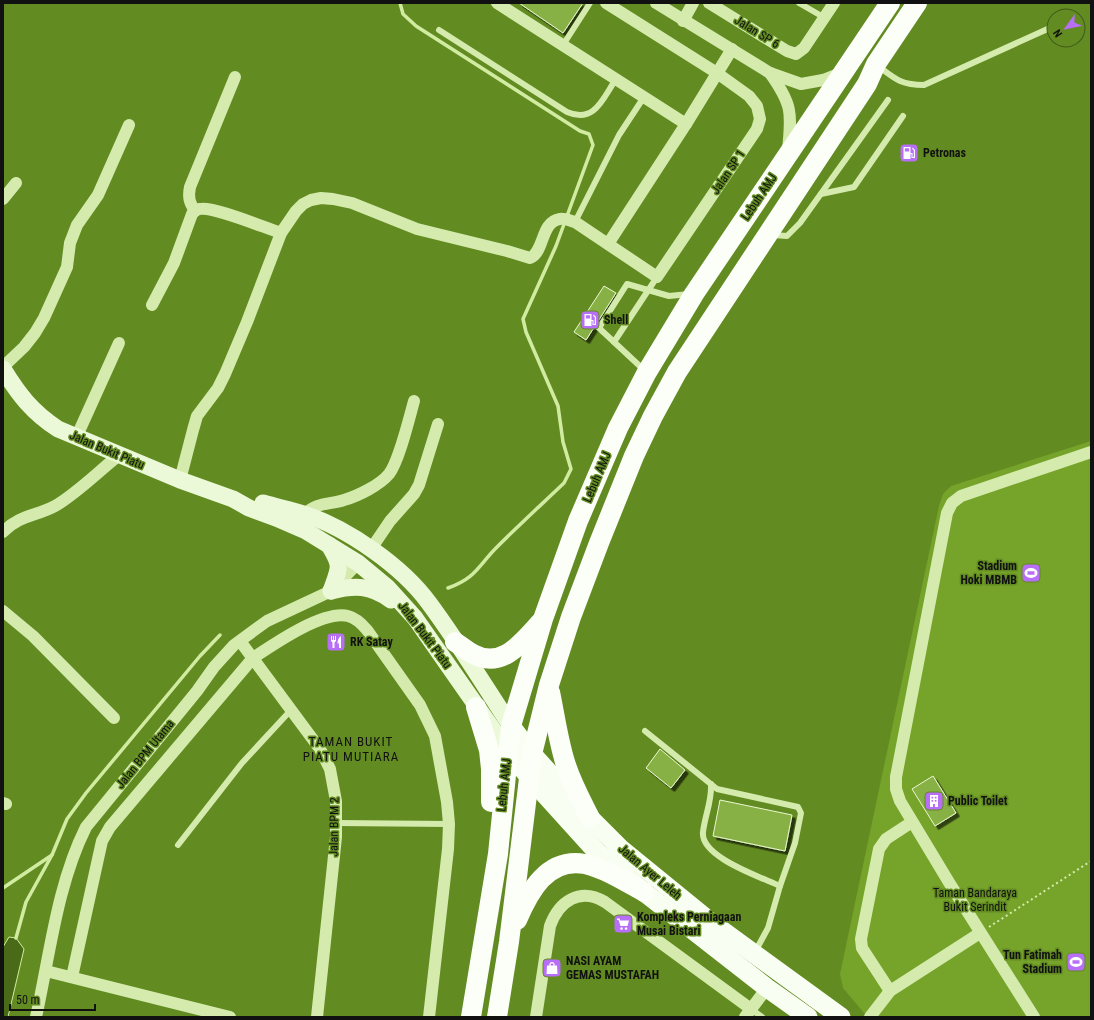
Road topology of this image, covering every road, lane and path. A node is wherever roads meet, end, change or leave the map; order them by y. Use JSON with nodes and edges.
{"nodes":[{"id":1,"x":497,"y":3,"type":"edge"},
{"id":2,"x":590,"y":3,"type":"edge"},
{"id":3,"x":606,"y":3,"type":"edge"},
{"id":4,"x":656,"y":3,"type":"edge"},
{"id":5,"x":694,"y":3,"type":"edge"},
{"id":6,"x":710,"y":3,"type":"edge"},
{"id":7,"x":799,"y":3,"type":"edge"},
{"id":8,"x":834,"y":3,"type":"edge"},
{"id":9,"x":890,"y":3,"type":"edge"},
{"id":10,"x":917,"y":3,"type":"edge"},
{"id":11,"x":825,"y":18,"type":"junction"},
{"id":12,"x":683,"y":20,"type":"junction"},
{"id":13,"x":439,"y":30,"type":"dead end"},
{"id":14,"x":1046,"y":30,"type":"edge"},
{"id":15,"x":563,"y":45,"type":"junction"},
{"id":16,"x":732,"y":49,"type":"junction"},
{"id":17,"x":876,"y":64,"type":"junction"},
{"id":18,"x":843,"y":72,"type":"junction"},
{"id":19,"x":770,"y":73,"type":"junction"},
{"id":20,"x":717,"y":74,"type":"junction"},
{"id":21,"x":235,"y":78,"type":"dead end"},
{"id":22,"x":616,"y":78,"type":"junction"},
{"id":23,"x":644,"y":97,"type":"junction"},
{"id":24,"x":888,"y":100,"type":"dead end"},
{"id":25,"x":904,"y":116,"type":"dead end"},
{"id":26,"x":686,"y":124,"type":"junction"},
{"id":27,"x":129,"y":125,"type":"dead end"},
{"id":28,"x":787,"y":155,"type":"junction"},
{"id":29,"x":16,"y":183,"type":"dead end"},
{"id":30,"x":821,"y":194,"type":"junction"},
{"id":31,"x":3,"y":199,"type":"edge"},
{"id":32,"x":195,"y":211,"type":"junction"},
{"id":33,"x":568,"y":220,"type":"junction"},
{"id":34,"x":281,"y":233,"type":"junction"},
{"id":35,"x":768,"y":235,"type":"junction"},
{"id":36,"x":608,"y":244,"type":"junction"},
{"id":37,"x":657,"y":277,"type":"junction"},
{"id":38,"x":648,"y":291,"type":"junction"},
{"id":39,"x":694,"y":294,"type":"junction"},
{"id":40,"x":152,"y":305,"type":"dead end"},
{"id":41,"x":614,"y":342,"type":"junction"},
{"id":42,"x":119,"y":343,"type":"dead end"},
{"id":43,"x":3,"y":368,"type":"edge"},
{"id":44,"x":647,"y":372,"type":"junction"},
{"id":45,"x":414,"y":401,"type":"dead end"},
{"id":46,"x":438,"y":424,"type":"dead end"},
{"id":47,"x":76,"y":438,"type":"junction"},
{"id":48,"x":1091,"y":452,"type":"edge"},
{"id":49,"x":118,"y":456,"type":"junction"},
{"id":50,"x":180,"y":480,"type":"junction"},
{"id":51,"x":233,"y":499,"type":"junction"},
{"id":52,"x":305,"y":514,"type":"junction"},
{"id":53,"x":331,"y":526,"type":"junction"},
{"id":54,"x":3,"y":532,"type":"edge"},
{"id":55,"x":329,"y":544,"type":"junction"},
{"id":56,"x":370,"y":549,"type":"junction"},
{"id":57,"x":358,"y":563,"type":"junction"},
{"id":58,"x":409,"y":581,"type":"junction"},
{"id":59,"x":331,"y":591,"type":"junction"},
{"id":60,"x":3,"y":611,"type":"edge"},
{"id":61,"x":415,"y":618,"type":"junction"},
{"id":62,"x":544,"y":619,"type":"junction"},
{"id":63,"x":240,"y":641,"type":"junction"},
{"id":64,"x":455,"y":642,"type":"junction"},
{"id":65,"x":254,"y":658,"type":"junction"},
{"id":66,"x":549,"y":684,"type":"junction"},
{"id":67,"x":476,"y":707,"type":"junction"},
{"id":68,"x":291,"y":710,"type":"junction"},
{"id":69,"x":114,"y":718,"type":"dead end"},
{"id":70,"x":511,"y":726,"type":"junction"},
{"id":71,"x":645,"y":731,"type":"dead end"},
{"id":72,"x":508,"y":751,"type":"junction"},
{"id":73,"x":532,"y":754,"type":"junction"},
{"id":74,"x":530,"y":778,"type":"junction"},
{"id":75,"x":711,"y":784,"type":"junction"},
{"id":76,"x":590,"y":818,"type":"junction"},
{"id":77,"x":912,"y":822,"type":"junction"},
{"id":78,"x":336,"y":823,"type":"junction"},
{"id":79,"x":449,"y":824,"type":"junction"},
{"id":80,"x":178,"y":845,"type":"dead end"},
{"id":81,"x":498,"y":854,"type":"junction"},
{"id":82,"x":1091,"y":861,"type":"edge"},
{"id":83,"x":780,"y":886,"type":"junction"},
{"id":84,"x":644,"y":892,"type":"junction"},
{"id":85,"x":980,"y":933,"type":"junction"},
{"id":86,"x":737,"y":941,"type":"junction"},
{"id":87,"x":509,"y":942,"type":"junction"},
{"id":88,"x":755,"y":954,"type":"junction"},
{"id":89,"x":46,"y":972,"type":"junction"},
{"id":90,"x":72,"y":977,"type":"junction"},
{"id":91,"x":767,"y":988,"type":"junction"},
{"id":92,"x":890,"y":991,"type":"junction"},
{"id":93,"x":748,"y":1013,"type":"edge"},
{"id":94,"x":36,"y":1017,"type":"edge"},
{"id":95,"x":230,"y":1017,"type":"edge"},
{"id":96,"x":317,"y":1017,"type":"edge"},
{"id":97,"x":429,"y":1017,"type":"edge"},
{"id":98,"x":471,"y":1017,"type":"edge"},
{"id":99,"x":497,"y":1017,"type":"edge"},
{"id":100,"x":536,"y":1017,"type":"edge"},
{"id":101,"x":762,"y":1017,"type":"edge"},
{"id":102,"x":808,"y":1017,"type":"edge"},
{"id":103,"x":841,"y":1017,"type":"edge"},
{"id":104,"x":870,"y":1017,"type":"edge"},
{"id":105,"x":1034,"y":1017,"type":"edge"}],
"edges":[{"from":1,"to":15,"type":"street"},
{"from":2,"to":15,"type":"lane"},
{"from":3,"to":20,"type":"street"},
{"from":4,"to":12,"type":"street"},
{"from":5,"to":12,"type":"street"},
{"from":6,"to":11,"type":"street","name":"Jalan SP 6"},
{"from":7,"to":11,"type":"lane"},
{"from":8,"to":11,"type":"street"},
{"from":9,"to":18,"type":"highway","name":"Lebuh AMJ"},
{"from":10,"to":17,"type":"highway","name":"Lebuh AMJ"},
{"from":12,"to":16,"type":"street"},
{"from":13,"to":22,"type":"lane"},
{"from":14,"to":17,"type":"lane"},
{"from":15,"to":22,"type":"street"},
{"from":16,"to":19,"type":"street"},
{"from":16,"to":20,"type":"street"},
{"from":17,"to":35,"type":"highway","name":"Lebuh AMJ"},
{"from":18,"to":19,"type":"street"},
{"from":18,"to":28,"type":"highway","name":"Lebuh AMJ"},
{"from":19,"to":28,"type":"street"},
{"from":20,"to":26,"type":"street"},
{"from":20,"to":37,"type":"street","name":"Jalan SP 1"},
{"from":21,"to":32,"type":"street"},
{"from":22,"to":23,"type":"street"},
{"from":23,"to":26,"type":"street"},
{"from":23,"to":33,"type":"lane"},
{"from":24,"to":30,"type":"lane"},
{"from":25,"to":30,"type":"lane"},
{"from":26,"to":36,"type":"street"},
{"from":27,"to":43,"type":"street"},
{"from":28,"to":39,"type":"highway","name":"Lebuh AMJ"},
{"from":29,"to":31,"type":"street"},
{"from":30,"to":35,"type":"lane"},
{"from":32,"to":34,"type":"street"},
{"from":32,"to":40,"type":"street"},
{"from":33,"to":34,"type":"street"},
{"from":33,"to":36,"type":"street"},
{"from":34,"to":50,"type":"street"},
{"from":35,"to":66,"type":"highway","name":"Lebuh AMJ"},
{"from":36,"to":37,"type":"street"},
{"from":37,"to":38,"type":"lane"},
{"from":38,"to":39,"type":"lane"},
{"from":38,"to":41,"type":"lane"},
{"from":38,"to":41,"type":"lane"},
{"from":39,"to":44,"type":"highway","name":"Lebuh AMJ"},
{"from":41,"to":44,"type":"lane"},
{"from":42,"to":47,"type":"street"},
{"from":43,"to":47,"type":"main road","name":"Jalan Bukit Piatu"},
{"from":44,"to":62,"type":"highway","name":"Lebuh AMJ"},
{"from":45,"to":52,"type":"street"},
{"from":46,"to":56,"type":"street"},
{"from":47,"to":49,"type":"main road","name":"Jalan Bukit Piatu"},
{"from":48,"to":77,"type":"street"},
{"from":49,"to":50,"type":"main road","name":"Jalan Bukit Piatu"},
{"from":49,"to":54,"type":"street"},
{"from":50,"to":51,"type":"main road","name":"Jalan Bukit Piatu"},
{"from":51,"to":52,"type":"main road","name":"Jalan Bukit Piatu"},
{"from":51,"to":55,"type":"main road","name":"Jalan Bukit Piatu"},
{"from":52,"to":53,"type":"main road","name":"Jalan Bukit Piatu"},
{"from":53,"to":56,"type":"main road","name":"Jalan Bukit Piatu"},
{"from":53,"to":57,"type":"main road"},
{"from":55,"to":57,"type":"main road","name":"Jalan Bukit Piatu"},
{"from":55,"to":59,"type":"main road"},
{"from":56,"to":58,"type":"main road","name":"Jalan Bukit Piatu"},
{"from":57,"to":58,"type":"main road"},
{"from":57,"to":59,"type":"street","name":"Jalan BPM Utama"},
{"from":57,"to":61,"type":"main road","name":"Jalan Bukit Piatu"},
{"from":58,"to":64,"type":"main road","name":"Jalan Bukit Piatu"},
{"from":59,"to":61,"type":"main road"},
{"from":59,"to":63,"type":"street","name":"Jalan BPM Utama"},
{"from":60,"to":69,"type":"street"},
{"from":61,"to":67,"type":"main road","name":"Jalan Bukit Piatu"},
{"from":62,"to":64,"type":"highway"},
{"from":62,"to":70,"type":"highway","name":"Lebuh AMJ"},
{"from":63,"to":65,"type":"street","name":"Jalan BPM 2"},
{"from":63,"to":89,"type":"street","name":"Jalan BPM Utama"},
{"from":64,"to":70,"type":"main road","name":"Jalan Bukit Piatu"},
{"from":65,"to":68,"type":"street","name":"Jalan BPM 2"},
{"from":65,"to":79,"type":"street"},
{"from":65,"to":90,"type":"street"},
{"from":66,"to":73,"type":"highway","name":"Lebuh AMJ"},
{"from":66,"to":76,"type":"highway"},
{"from":67,"to":72,"type":"main road","name":"Jalan Bukit Piatu"},
{"from":67,"to":81,"type":"highway"},
{"from":68,"to":78,"type":"street","name":"Jalan BPM 2"},
{"from":68,"to":80,"type":"lane"},
{"from":70,"to":72,"type":"highway","name":"Lebuh AMJ"},
{"from":70,"to":73,"type":"main road","name":"Jalan Ayer Leleh"},
{"from":71,"to":75,"type":"lane"},
{"from":72,"to":74,"type":"main road","name":"Jalan Ayer Leleh"},
{"from":72,"to":81,"type":"highway","name":"Lebuh AMJ"},
{"from":73,"to":74,"type":"highway","name":"Lebuh AMJ"},
{"from":73,"to":76,"type":"main road","name":"Jalan Ayer Leleh"},
{"from":74,"to":84,"type":"main road","name":"Jalan Ayer Leleh"},
{"from":74,"to":87,"type":"highway","name":"Lebuh AMJ"},
{"from":75,"to":83,"type":"lane"},
{"from":75,"to":83,"type":"lane"},
{"from":76,"to":86,"type":"main road","name":"Jalan Ayer Leleh"},
{"from":77,"to":85,"type":"street"},
{"from":77,"to":92,"type":"street"},
{"from":78,"to":79,"type":"lane"},
{"from":78,"to":96,"type":"street","name":"Jalan BPM 2"},
{"from":79,"to":97,"type":"street"},
{"from":81,"to":98,"type":"highway","name":"Lebuh AMJ"},
{"from":82,"to":85,"type":"path"},
{"from":83,"to":88,"type":"lane"},
{"from":84,"to":87,"type":"highway"},
{"from":84,"to":91,"type":"main road","name":"Jalan Ayer Leleh"},
{"from":85,"to":92,"type":"street"},
{"from":85,"to":105,"type":"street"},
{"from":86,"to":88,"type":"main road","name":"Jalan Ayer Leleh"},
{"from":86,"to":91,"type":"main road"},
{"from":87,"to":99,"type":"highway","name":"Lebuh AMJ"},
{"from":88,"to":103,"type":"main road","name":"Jalan Ayer Leleh"},
{"from":89,"to":90,"type":"street"},
{"from":89,"to":94,"type":"street","name":"Jalan BPM Utama"},
{"from":90,"to":95,"type":"street"},
{"from":91,"to":93,"type":"street"},
{"from":91,"to":102,"type":"main road","name":"Jalan Ayer Leleh"},
{"from":92,"to":104,"type":"street"},
{"from":93,"to":100,"type":"street"},
{"from":93,"to":101,"type":"lane"}]}
